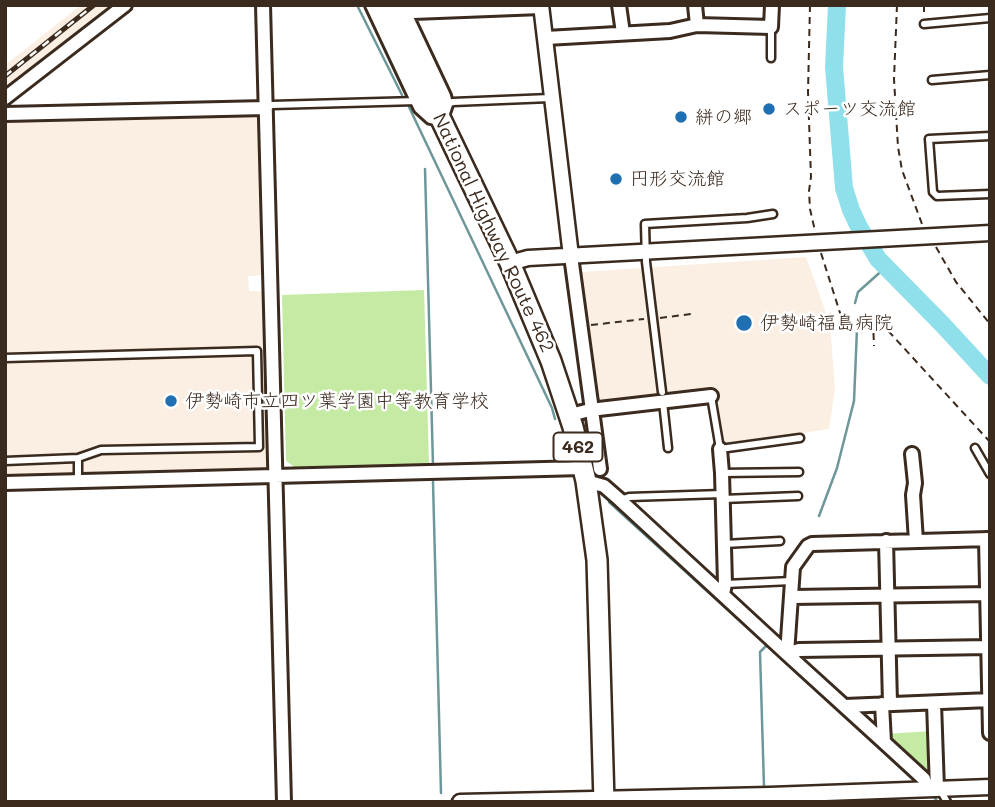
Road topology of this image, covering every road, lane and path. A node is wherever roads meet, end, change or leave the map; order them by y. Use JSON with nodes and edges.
{"nodes":[{"id":1,"x":125,"y":5,"type":"edge"},
{"id":2,"x":264,"y":5,"type":"edge"},
{"id":3,"x":372,"y":5,"type":"edge"},
{"id":4,"x":386,"y":5,"type":"edge"},
{"id":5,"x":619,"y":5,"type":"edge"},
{"id":6,"x":695,"y":5,"type":"edge"},
{"id":7,"x":772,"y":5,"type":"edge"},
{"id":8,"x":810,"y":5,"type":"edge"},
{"id":9,"x":897,"y":5,"type":"edge"},
{"id":10,"x":924,"y":5,"type":"edge"},
{"id":11,"x":541,"y":6,"type":"edge"},
{"id":12,"x":404,"y":10,"type":"edge"},
{"id":13,"x":990,"y":18,"type":"edge"},
{"id":14,"x":924,"y":24,"type":"joint"},
{"id":15,"x":696,"y":26,"type":"junction"},
{"id":16,"x":771,"y":27,"type":"junction"},
{"id":17,"x":623,"y":33,"type":"junction"},
{"id":18,"x":546,"y":38,"type":"junction"},
{"id":19,"x":771,"y":58,"type":"dead end"},
{"id":20,"x":990,"y":75,"type":"edge"},
{"id":21,"x":932,"y":80,"type":"dead end"},
{"id":22,"x":552,"y":97,"type":"junction"},
{"id":23,"x":5,"y":99,"type":"edge"},
{"id":24,"x":416,"y":101,"type":"junction"},
{"id":25,"x":266,"y":108,"type":"junction"},
{"id":26,"x":443,"y":112,"type":"junction"},
{"id":27,"x":5,"y":114,"type":"edge"},
{"id":28,"x":990,"y":136,"type":"edge"},
{"id":29,"x":990,"y":194,"type":"edge"},
{"id":30,"x":773,"y":214,"type":"dead end"},
{"id":31,"x":990,"y":233,"type":"edge"},
{"id":32,"x":928,"y":236,"type":"junction"},
{"id":33,"x":820,"y":242,"type":"junction"},
{"id":34,"x":646,"y":252,"type":"junction"},
{"id":35,"x":571,"y":256,"type":"junction"},
{"id":36,"x":510,"y":263,"type":"junction"},
{"id":37,"x":691,"y":314,"type":"dead end"},
{"id":38,"x":653,"y":318,"type":"junction"},
{"id":39,"x":873,"y":320,"type":"junction"},
{"id":40,"x":990,"y":324,"type":"edge"},
{"id":41,"x":579,"y":327,"type":"junction"},
{"id":42,"x":874,"y":346,"type":"dead end"},
{"id":43,"x":257,"y":351,"type":"junction"},
{"id":44,"x":273,"y":351,"type":"junction"},
{"id":45,"x":5,"y":358,"type":"edge"},
{"id":46,"x":711,"y":396,"type":"joint"},
{"id":47,"x":663,"y":397,"type":"junction"},
{"id":48,"x":590,"y":410,"type":"junction"},
{"id":49,"x":570,"y":415,"type":"junction"},
{"id":50,"x":800,"y":438,"type":"dead end"},
{"id":51,"x":990,"y":442,"type":"edge"},
{"id":52,"x":668,"y":448,"type":"dead end"},
{"id":53,"x":975,"y":448,"type":"dead end"},
{"id":54,"x":719,"y":449,"type":"junction"},
{"id":55,"x":912,"y":454,"type":"dead end"},
{"id":56,"x":78,"y":458,"type":"junction"},
{"id":57,"x":5,"y":461,"type":"edge"},
{"id":58,"x":799,"y":472,"type":"dead end"},
{"id":59,"x":590,"y":473,"type":"junction"},
{"id":60,"x":722,"y":473,"type":"junction"},
{"id":61,"x":990,"y":474,"type":"edge"},
{"id":62,"x":277,"y":477,"type":"junction"},
{"id":63,"x":78,"y":481,"type":"junction"},
{"id":64,"x":5,"y":483,"type":"edge"},
{"id":65,"x":798,"y":496,"type":"dead end"},
{"id":66,"x":722,"y":497,"type":"junction"},
{"id":67,"x":620,"y":500,"type":"junction"},
{"id":68,"x":988,"y":539,"type":"edge"},
{"id":69,"x":780,"y":541,"type":"dead end"},
{"id":70,"x":886,"y":541,"type":"junction"},
{"id":71,"x":916,"y":541,"type":"junction"},
{"id":72,"x":723,"y":544,"type":"junction"},
{"id":73,"x":792,"y":581,"type":"junction"},
{"id":74,"x":724,"y":589,"type":"junction"},
{"id":75,"x":988,"y":594,"type":"edge"},
{"id":76,"x":792,"y":597,"type":"junction"},
{"id":77,"x":887,"y":597,"type":"junction"},
{"id":78,"x":989,"y":647,"type":"edge"},
{"id":79,"x":888,"y":649,"type":"junction"},
{"id":80,"x":787,"y":654,"type":"junction"},
{"id":81,"x":989,"y":700,"type":"edge"},
{"id":82,"x":934,"y":703,"type":"junction"},
{"id":83,"x":886,"y":704,"type":"junction"},
{"id":84,"x":845,"y":706,"type":"junction"},
{"id":85,"x":990,"y":733,"type":"edge"},
{"id":86,"x":884,"y":742,"type":"junction"},
{"id":87,"x":990,"y":787,"type":"edge"},
{"id":88,"x":932,"y":793,"type":"edge"},
{"id":89,"x":604,"y":800,"type":"edge"},
{"id":90,"x":284,"y":802,"type":"edge"},
{"id":91,"x":460,"y":802,"type":"edge"}],
"edges":[{"from":1,"to":23,"type":"street"},
{"from":2,"to":25,"type":"street"},
{"from":3,"to":24,"type":"street"},
{"from":4,"to":26,"type":"highway","name":"National Highway Route 462","number":"462"},
{"from":5,"to":17,"type":"street"},
{"from":6,"to":15,"type":"street"},
{"from":7,"to":16,"type":"street"},
{"from":8,"to":33,"type":"path"},
{"from":9,"to":32,"type":"path"},
{"from":10,"to":14,"type":"path"},
{"from":11,"to":12,"type":"street"},
{"from":11,"to":18,"type":"street"},
{"from":12,"to":26,"type":"street"},
{"from":13,"to":14,"type":"lane"},
{"from":15,"to":16,"type":"street"},
{"from":15,"to":17,"type":"street"},
{"from":16,"to":19,"type":"lane"},
{"from":17,"to":18,"type":"street"},
{"from":18,"to":22,"type":"street"},
{"from":20,"to":21,"type":"lane"},
{"from":22,"to":26,"type":"lane"},
{"from":22,"to":35,"type":"street"},
{"from":24,"to":25,"type":"lane"},
{"from":24,"to":26,"type":"street"},
{"from":25,"to":27,"type":"street"},
{"from":25,"to":44,"type":"street"},
{"from":26,"to":36,"type":"highway","name":"National Highway Route 462","number":"462"},
{"from":28,"to":29,"type":"lane"},
{"from":30,"to":34,"type":"lane"},
{"from":31,"to":32,"type":"street"},
{"from":32,"to":33,"type":"street"},
{"from":32,"to":40,"type":"path"},
{"from":33,"to":34,"type":"street"},
{"from":33,"to":39,"type":"path"},
{"from":34,"to":35,"type":"street"},
{"from":34,"to":38,"type":"lane"},
{"from":35,"to":36,"type":"street"},
{"from":35,"to":41,"type":"street"},
{"from":36,"to":49,"type":"highway","name":"National Highway Route 462","number":"462"},
{"from":37,"to":38,"type":"path"},
{"from":38,"to":41,"type":"path"},
{"from":38,"to":47,"type":"lane"},
{"from":39,"to":42,"type":"path"},
{"from":39,"to":51,"type":"path"},
{"from":41,"to":48,"type":"street"},
{"from":43,"to":44,"type":"lane"},
{"from":43,"to":45,"type":"lane"},
{"from":43,"to":56,"type":"lane"},
{"from":44,"to":62,"type":"street"},
{"from":46,"to":47,"type":"street"},
{"from":46,"to":54,"type":"lane"},
{"from":47,"to":48,"type":"street"},
{"from":47,"to":52,"type":"lane"},
{"from":48,"to":49,"type":"street"},
{"from":48,"to":59,"type":"street"},
{"from":49,"to":59,"type":"highway","name":"National Highway Route 462","number":"462"},
{"from":50,"to":54,"type":"lane"},
{"from":53,"to":61,"type":"lane"},
{"from":54,"to":60,"type":"street"},
{"from":55,"to":71,"type":"street"},
{"from":56,"to":57,"type":"lane"},
{"from":56,"to":63,"type":"lane"},
{"from":58,"to":60,"type":"lane"},
{"from":59,"to":62,"type":"street"},
{"from":59,"to":67,"type":"street"},
{"from":59,"to":89,"type":"highway","name":"National Highway Route 462","number":"462"},
{"from":60,"to":66,"type":"street"},
{"from":62,"to":63,"type":"street"},
{"from":62,"to":90,"type":"street"},
{"from":63,"to":64,"type":"street"},
{"from":65,"to":66,"type":"lane"},
{"from":66,"to":67,"type":"lane"},
{"from":66,"to":72,"type":"street"},
{"from":67,"to":74,"type":"street"},
{"from":68,"to":71,"type":"street"},
{"from":68,"to":75,"type":"street"},
{"from":69,"to":72,"type":"lane"},
{"from":70,"to":71,"type":"street"},
{"from":70,"to":73,"type":"street"},
{"from":70,"to":77,"type":"street"},
{"from":72,"to":74,"type":"street"},
{"from":73,"to":74,"type":"lane"},
{"from":73,"to":76,"type":"street"},
{"from":74,"to":80,"type":"street"},
{"from":75,"to":77,"type":"street"},
{"from":75,"to":78,"type":"street"},
{"from":76,"to":77,"type":"street"},
{"from":76,"to":80,"type":"street"},
{"from":77,"to":79,"type":"street"},
{"from":78,"to":79,"type":"street"},
{"from":78,"to":81,"type":"street"},
{"from":79,"to":80,"type":"street"},
{"from":79,"to":83,"type":"street"},
{"from":80,"to":84,"type":"street"},
{"from":81,"to":82,"type":"street"},
{"from":81,"to":85,"type":"street"},
{"from":82,"to":83,"type":"street"},
{"from":82,"to":88,"type":"street"},
{"from":83,"to":84,"type":"street"},
{"from":83,"to":86,"type":"street"},
{"from":84,"to":86,"type":"street"},
{"from":86,"to":88,"type":"street"},
{"from":87,"to":88,"type":"street"},
{"from":88,"to":89,"type":"street"},
{"from":89,"to":91,"type":"street"}]}
